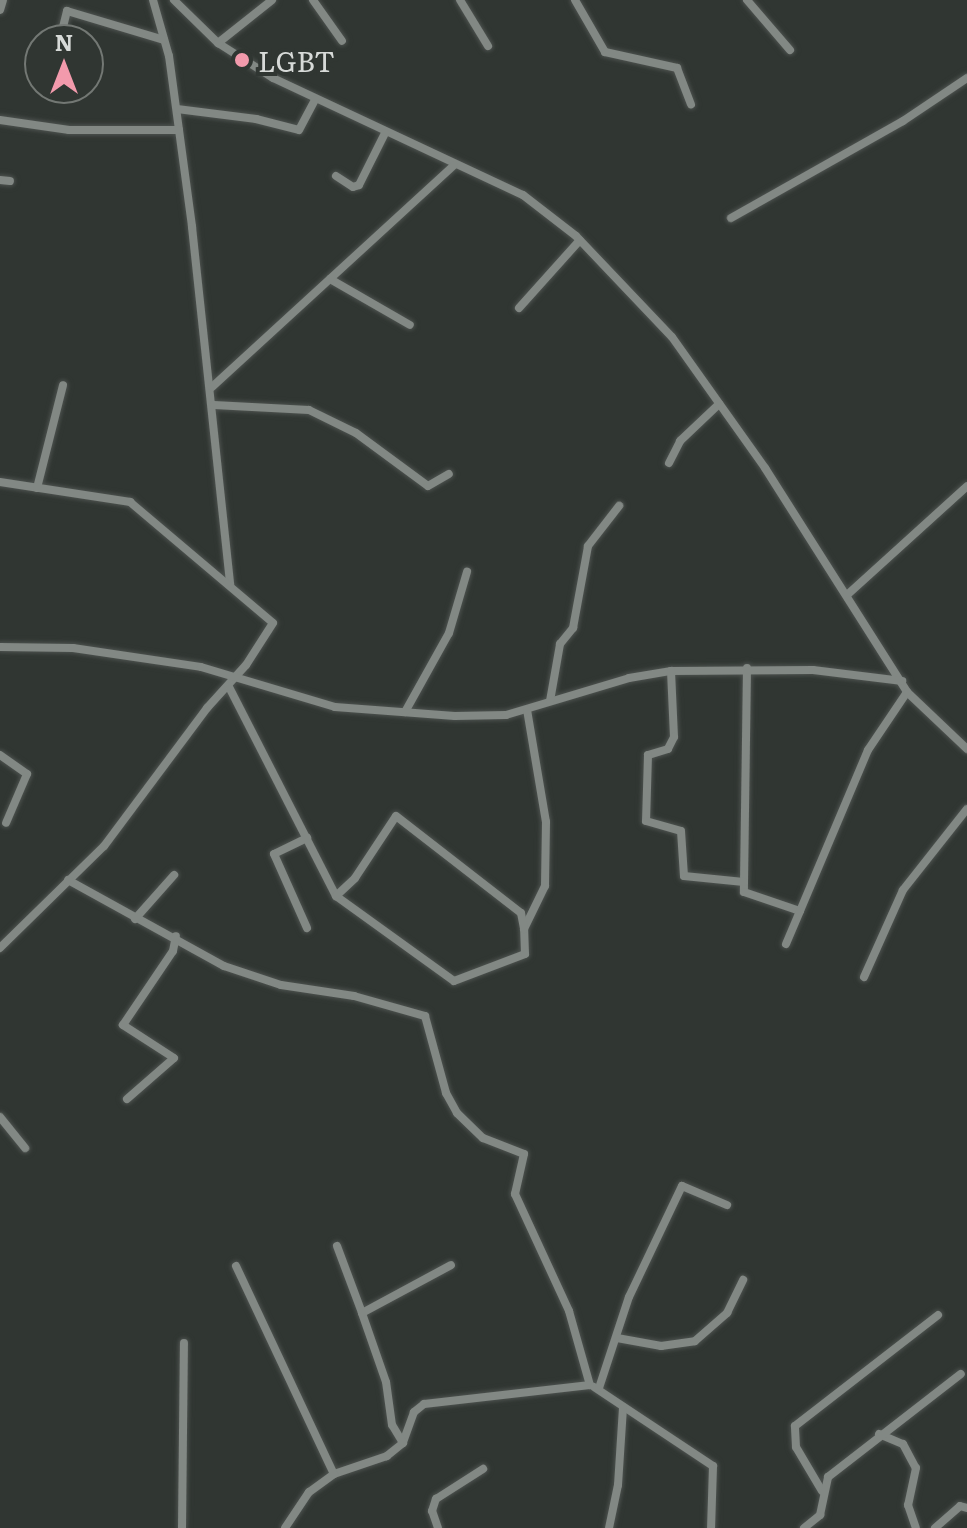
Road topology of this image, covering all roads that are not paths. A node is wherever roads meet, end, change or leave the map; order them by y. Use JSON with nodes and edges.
{"nodes":[{"id":1,"x":3,"y":0,"type":"edge"},
{"id":2,"x":153,"y":0,"type":"edge"},
{"id":3,"x":174,"y":0,"type":"edge"},
{"id":4,"x":272,"y":0,"type":"edge"},
{"id":5,"x":313,"y":0,"type":"edge"},
{"id":6,"x":460,"y":0,"type":"edge"},
{"id":7,"x":575,"y":0,"type":"edge"},
{"id":8,"x":747,"y":0,"type":"edge"},
{"id":9,"x":262,"y":3,"type":"edge"},
{"id":10,"x":0,"y":10,"type":"edge"},
{"id":11,"x":64,"y":24,"type":"edge"},
{"id":12,"x":164,"y":40,"type":"junction"},
{"id":13,"x":342,"y":41,"type":"dead end"},
{"id":14,"x":218,"y":43,"type":"junction"},
{"id":15,"x":488,"y":46,"type":"dead end"},
{"id":16,"x":790,"y":50,"type":"dead end"},
{"id":17,"x":967,"y":78,"type":"edge"},
{"id":18,"x":315,"y":100,"type":"junction"},
{"id":19,"x":691,"y":104,"type":"dead end"},
{"id":20,"x":177,"y":109,"type":"junction"},
{"id":21,"x":0,"y":120,"type":"edge"},
{"id":22,"x":179,"y":130,"type":"junction"},
{"id":23,"x":385,"y":133,"type":"junction"},
{"id":24,"x":454,"y":165,"type":"junction"},
{"id":25,"x":336,"y":176,"type":"dead end"},
{"id":26,"x":731,"y":218,"type":"dead end"},
{"id":27,"x":580,"y":240,"type":"junction"},
{"id":28,"x":330,"y":279,"type":"junction"},
{"id":29,"x":519,"y":308,"type":"dead end"},
{"id":30,"x":410,"y":325,"type":"dead end"},
{"id":31,"x":63,"y":385,"type":"dead end"},
{"id":32,"x":212,"y":387,"type":"junction"},
{"id":33,"x":719,"y":404,"type":"junction"},
{"id":34,"x":214,"y":405,"type":"junction"},
{"id":35,"x":669,"y":463,"type":"dead end"},
{"id":36,"x":449,"y":474,"type":"dead end"},
{"id":37,"x":0,"y":482,"type":"edge"},
{"id":38,"x":967,"y":486,"type":"edge"},
{"id":39,"x":37,"y":488,"type":"junction"},
{"id":40,"x":619,"y":506,"type":"dead end"},
{"id":41,"x":467,"y":572,"type":"dead end"},
{"id":42,"x":230,"y":585,"type":"junction"},
{"id":43,"x":847,"y":595,"type":"junction"},
{"id":44,"x":0,"y":647,"type":"edge"},
{"id":45,"x":747,"y":668,"type":"junction"},
{"id":46,"x":671,"y":671,"type":"junction"},
{"id":47,"x":235,"y":676,"type":"junction"},
{"id":48,"x":903,"y":681,"type":"junction"},
{"id":49,"x":229,"y":687,"type":"junction"},
{"id":50,"x":907,"y":692,"type":"junction"},
{"id":51,"x":550,"y":701,"type":"junction"},
{"id":52,"x":527,"y":710,"type":"junction"},
{"id":53,"x":405,"y":712,"type":"junction"},
{"id":54,"x":967,"y":749,"type":"edge"},
{"id":55,"x":0,"y":755,"type":"edge"},
{"id":56,"x":967,"y":809,"type":"edge"},
{"id":57,"x":6,"y":823,"type":"dead end"},
{"id":58,"x":307,"y":838,"type":"junction"},
{"id":59,"x":174,"y":875,"type":"dead end"},
{"id":60,"x":68,"y":880,"type":"junction"},
{"id":61,"x":744,"y":882,"type":"junction"},
{"id":62,"x":336,"y":896,"type":"junction"},
{"id":63,"x":800,"y":911,"type":"junction"},
{"id":64,"x":135,"y":919,"type":"junction"},
{"id":65,"x":307,"y":928,"type":"dead end"},
{"id":66,"x":524,"y":929,"type":"junction"},
{"id":67,"x":176,"y":936,"type":"junction"},
{"id":68,"x":786,"y":944,"type":"dead end"},
{"id":69,"x":0,"y":948,"type":"edge"},
{"id":70,"x":864,"y":977,"type":"dead end"},
{"id":71,"x":127,"y":1099,"type":"dead end"},
{"id":72,"x":0,"y":1117,"type":"edge"},
{"id":73,"x":25,"y":1148,"type":"dead end"},
{"id":74,"x":727,"y":1205,"type":"dead end"},
{"id":75,"x":337,"y":1246,"type":"dead end"},
{"id":76,"x":451,"y":1265,"type":"dead end"},
{"id":77,"x":236,"y":1266,"type":"dead end"},
{"id":78,"x":743,"y":1280,"type":"dead end"},
{"id":79,"x":362,"y":1313,"type":"junction"},
{"id":80,"x":938,"y":1315,"type":"dead end"},
{"id":81,"x":617,"y":1338,"type":"junction"},
{"id":82,"x":184,"y":1343,"type":"dead end"},
{"id":83,"x":961,"y":1374,"type":"dead end"},
{"id":84,"x":594,"y":1386,"type":"junction"},
{"id":85,"x":623,"y":1407,"type":"junction"},
{"id":86,"x":894,"y":1424,"type":"junction"},
{"id":87,"x":879,"y":1434,"type":"junction"},
{"id":88,"x":403,"y":1443,"type":"junction"},
{"id":89,"x":903,"y":1444,"type":"junction"},
{"id":90,"x":483,"y":1469,"type":"dead end"},
{"id":91,"x":334,"y":1474,"type":"junction"},
{"id":92,"x":822,"y":1491,"type":"junction"},
{"id":93,"x":967,"y":1508,"type":"edge"},
{"id":94,"x":182,"y":1528,"type":"edge"},
{"id":95,"x":285,"y":1528,"type":"edge"},
{"id":96,"x":438,"y":1528,"type":"edge"},
{"id":97,"x":609,"y":1528,"type":"edge"},
{"id":98,"x":711,"y":1528,"type":"edge"},
{"id":99,"x":804,"y":1528,"type":"edge"},
{"id":100,"x":916,"y":1528,"type":"edge"},
{"id":101,"x":935,"y":1528,"type":"edge"}],
"edges":[{"from":1,"to":10,"type":"street"},
{"from":2,"to":12,"type":"street"},
{"from":3,"to":14,"type":"street"},
{"from":4,"to":9,"type":"street"},
{"from":5,"to":13,"type":"street"},
{"from":6,"to":15,"type":"street"},
{"from":7,"to":19,"type":"street"},
{"from":8,"to":16,"type":"street"},
{"from":9,"to":14,"type":"street"},
{"from":11,"to":12,"type":"street"},
{"from":12,"to":20,"type":"street"},
{"from":14,"to":18,"type":"street"},
{"from":17,"to":26,"type":"street"},
{"from":18,"to":20,"type":"street"},
{"from":18,"to":23,"type":"street"},
{"from":20,"to":22,"type":"street"},
{"from":21,"to":22,"type":"street"},
{"from":22,"to":32,"type":"street"},
{"from":23,"to":24,"type":"street"},
{"from":23,"to":25,"type":"street"},
{"from":24,"to":27,"type":"street"},
{"from":24,"to":28,"type":"street"},
{"from":27,"to":29,"type":"street"},
{"from":27,"to":33,"type":"street"},
{"from":28,"to":30,"type":"street"},
{"from":28,"to":32,"type":"street"},
{"from":31,"to":39,"type":"street"},
{"from":32,"to":34,"type":"street"},
{"from":33,"to":35,"type":"street"},
{"from":33,"to":43,"type":"street"},
{"from":34,"to":36,"type":"street"},
{"from":34,"to":42,"type":"street"},
{"from":37,"to":39,"type":"street"},
{"from":38,"to":43,"type":"street"},
{"from":39,"to":42,"type":"street"},
{"from":40,"to":51,"type":"street"},
{"from":41,"to":53,"type":"street"},
{"from":42,"to":47,"type":"street"},
{"from":43,"to":48,"type":"street"},
{"from":44,"to":47,"type":"street"},
{"from":45,"to":46,"type":"street"},
{"from":45,"to":48,"type":"street"},
{"from":45,"to":61,"type":"street"},
{"from":46,"to":51,"type":"street"},
{"from":46,"to":61,"type":"street"},
{"from":47,"to":49,"type":"street"},
{"from":47,"to":53,"type":"street"},
{"from":48,"to":50,"type":"street"},
{"from":49,"to":58,"type":"street"},
{"from":49,"to":60,"type":"street"},
{"from":50,"to":54,"type":"street"},
{"from":50,"to":63,"type":"street"},
{"from":51,"to":52,"type":"street"},
{"from":52,"to":53,"type":"street"},
{"from":52,"to":66,"type":"street"},
{"from":55,"to":57,"type":"street"},
{"from":56,"to":70,"type":"street"},
{"from":58,"to":62,"type":"street"},
{"from":58,"to":65,"type":"street"},
{"from":59,"to":64,"type":"street"},
{"from":60,"to":64,"type":"street"},
{"from":60,"to":69,"type":"street"},
{"from":61,"to":63,"type":"street"},
{"from":62,"to":66,"type":"street"},
{"from":62,"to":66,"type":"street"},
{"from":63,"to":68,"type":"street"},
{"from":64,"to":67,"type":"street"},
{"from":67,"to":71,"type":"street"},
{"from":67,"to":84,"type":"street"},
{"from":72,"to":73,"type":"street"},
{"from":74,"to":81,"type":"street"},
{"from":75,"to":79,"type":"street"},
{"from":76,"to":79,"type":"street"},
{"from":77,"to":91,"type":"street"},
{"from":78,"to":81,"type":"street"},
{"from":79,"to":88,"type":"street"},
{"from":80,"to":92,"type":"street"},
{"from":81,"to":84,"type":"street"},
{"from":82,"to":94,"type":"street"},
{"from":83,"to":86,"type":"street"},
{"from":84,"to":85,"type":"street"},
{"from":84,"to":88,"type":"street"},
{"from":85,"to":97,"type":"street"},
{"from":85,"to":98,"type":"street"},
{"from":86,"to":87,"type":"street"},
{"from":86,"to":89,"type":"street"},
{"from":87,"to":89,"type":"street"},
{"from":87,"to":92,"type":"street"},
{"from":88,"to":91,"type":"street"},
{"from":89,"to":100,"type":"street"},
{"from":90,"to":96,"type":"street"},
{"from":91,"to":95,"type":"street"},
{"from":92,"to":99,"type":"street"},
{"from":93,"to":101,"type":"street"}]}
